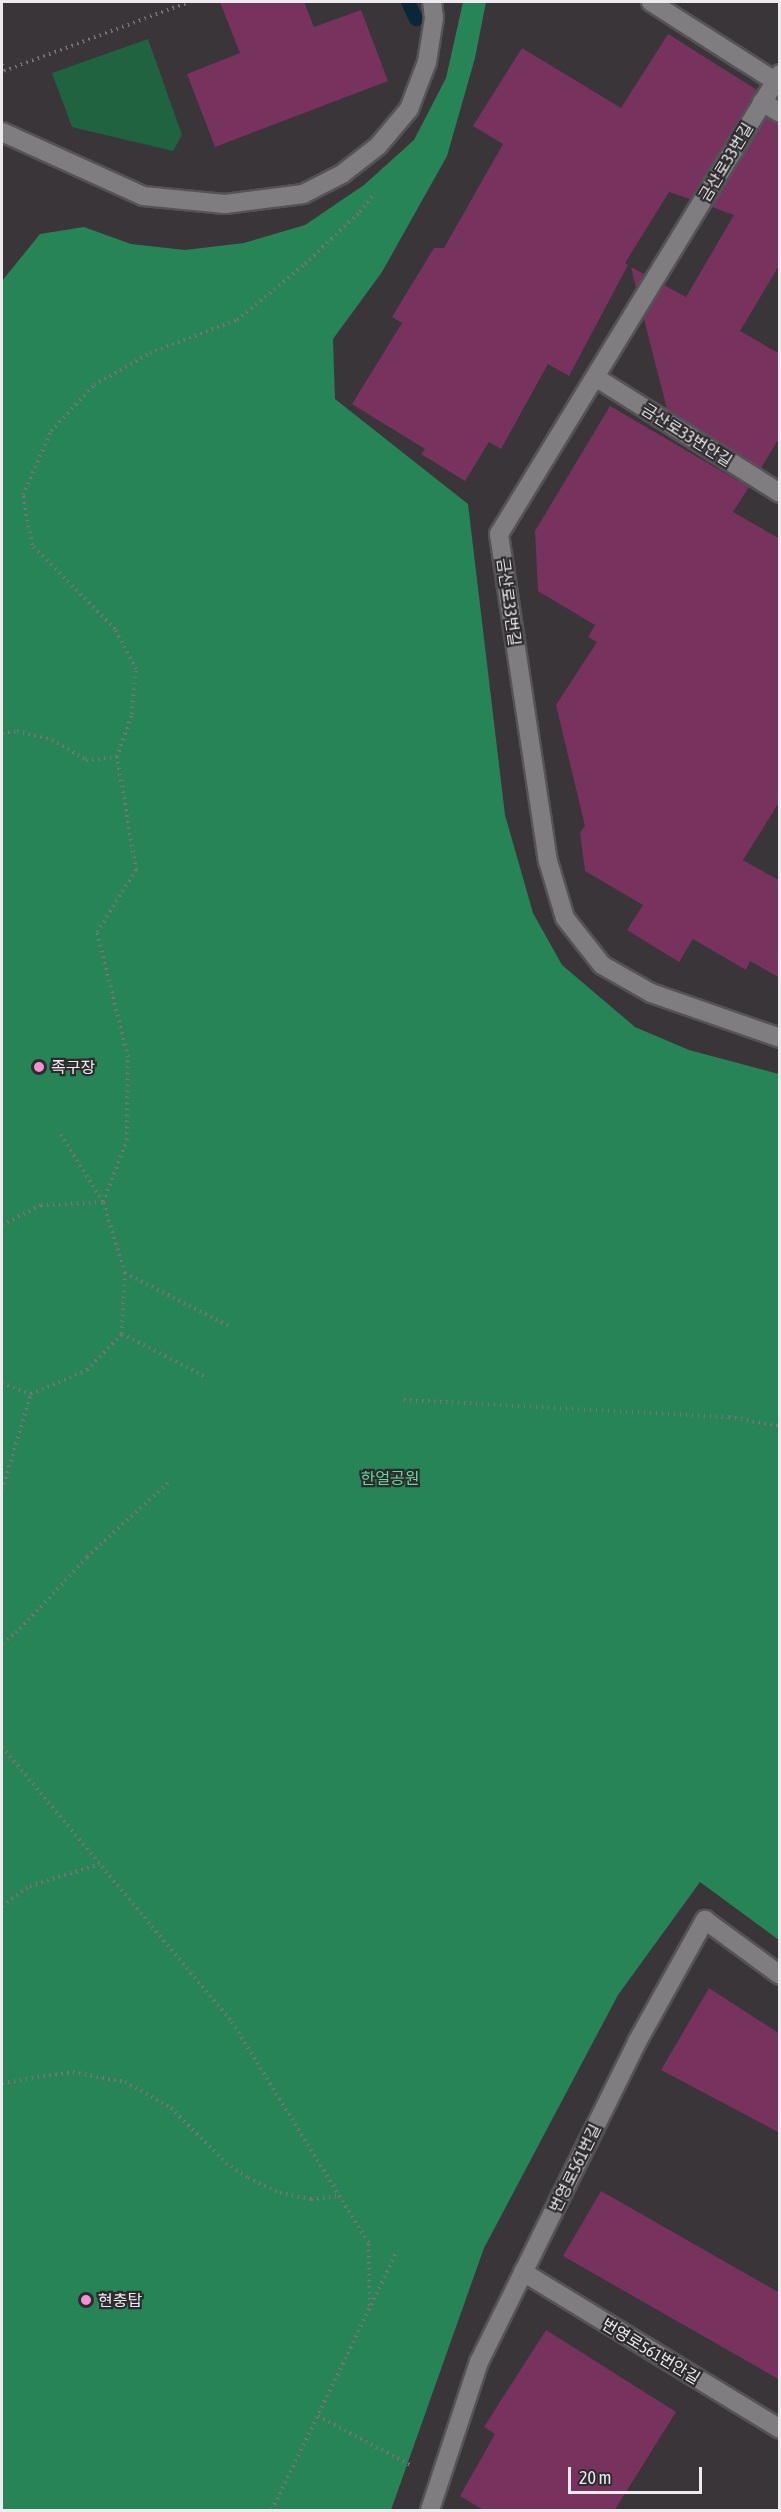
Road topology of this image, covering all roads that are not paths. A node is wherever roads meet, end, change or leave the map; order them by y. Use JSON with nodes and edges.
{"nodes":[{"id":1,"x":432,"y":2,"type":"edge"},
{"id":2,"x":651,"y":2,"type":"edge"},
{"id":3,"x":777,"y":77,"type":"edge"},
{"id":4,"x":762,"y":102,"type":"junction"},
{"id":5,"x":780,"y":113,"type":"edge"},
{"id":6,"x":2,"y":132,"type":"edge"},
{"id":7,"x":595,"y":377,"type":"junction"},
{"id":8,"x":780,"y":493,"type":"edge"},
{"id":9,"x":780,"y":1038,"type":"edge"},
{"id":10,"x":780,"y":1975,"type":"edge"},
{"id":11,"x":523,"y":2272,"type":"junction"},
{"id":12,"x":780,"y":2429,"type":"edge"},
{"id":13,"x":430,"y":2511,"type":"edge"}],
"edges":[{"from":1,"to":6,"type":"street"},
{"from":2,"to":3,"type":"street","name":"금산로33번길"},
{"from":3,"to":4,"type":"street","name":"금산로33번길"},
{"from":4,"to":5,"type":"street"},
{"from":4,"to":7,"type":"street","name":"금산로33번길"},
{"from":7,"to":8,"type":"street","name":"금산로33번안길"},
{"from":7,"to":9,"type":"street","name":"금산로33번길"},
{"from":10,"to":11,"type":"street","name":"번영로561번길"},
{"from":11,"to":12,"type":"street","name":"번영로561번안길"},
{"from":11,"to":13,"type":"street","name":"번영로561번길"}]}
